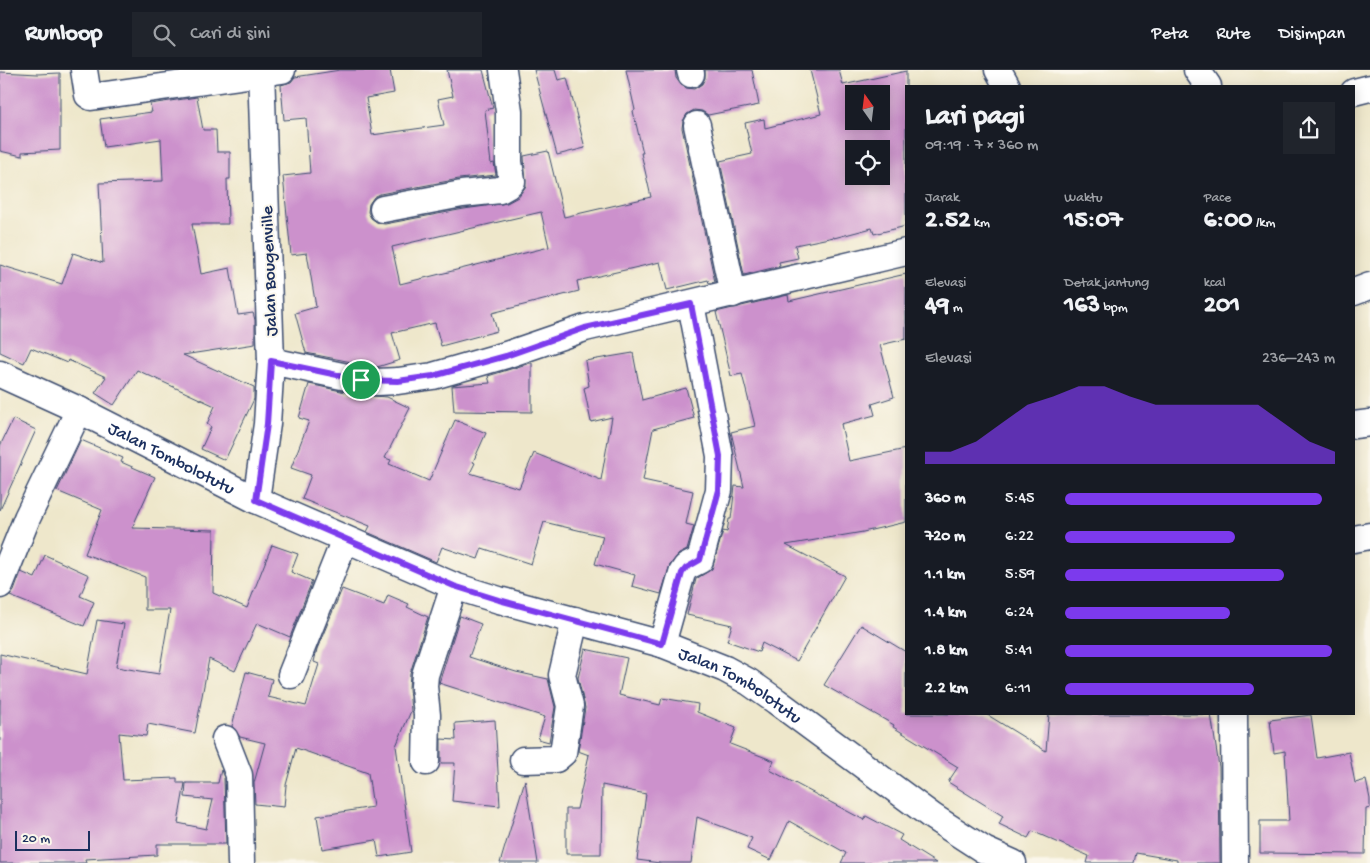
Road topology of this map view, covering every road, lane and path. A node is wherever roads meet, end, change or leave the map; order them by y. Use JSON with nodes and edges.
{"nodes":[{"id":1,"x":84,"y":70,"type":"edge"},
{"id":2,"x":503,"y":70,"type":"edge"},
{"id":3,"x":998,"y":70,"type":"edge"},
{"id":4,"x":1197,"y":70,"type":"edge"},
{"id":5,"x":268,"y":71,"type":"edge"},
{"id":6,"x":1006,"y":85,"type":"edge"},
{"id":7,"x":1207,"y":85,"type":"edge"},
{"id":8,"x":1370,"y":88,"type":"edge"},
{"id":9,"x":1355,"y":92,"type":"edge"},
{"id":10,"x":697,"y":125,"type":"dead end"},
{"id":11,"x":383,"y":209,"type":"dead end"},
{"id":12,"x":905,"y":252,"type":"edge"},
{"id":13,"x":1370,"y":286,"type":"edge"},
{"id":14,"x":1355,"y":292,"type":"edge"},
{"id":15,"x":733,"y":294,"type":"junction"},
{"id":16,"x":691,"y":304,"type":"junction"},
{"id":17,"x":271,"y":361,"type":"junction"},
{"id":18,"x":0,"y":374,"type":"edge"},
{"id":19,"x":78,"y":410,"type":"junction"},
{"id":20,"x":1370,"y":423,"type":"edge"},
{"id":21,"x":1355,"y":425,"type":"edge"},
{"id":22,"x":256,"y":500,"type":"junction"},
{"id":23,"x":1370,"y":536,"type":"edge"},
{"id":24,"x":345,"y":539,"type":"junction"},
{"id":25,"x":1355,"y":539,"type":"edge"},
{"id":26,"x":0,"y":585,"type":"edge"},
{"id":27,"x":454,"y":586,"type":"junction"},
{"id":28,"x":575,"y":620,"type":"junction"},
{"id":29,"x":662,"y":644,"type":"junction"},
{"id":30,"x":291,"y":675,"type":"dead end"},
{"id":31,"x":1234,"y":715,"type":"edge"},
{"id":32,"x":224,"y":739,"type":"dead end"},
{"id":33,"x":524,"y":760,"type":"dead end"},
{"id":34,"x":426,"y":762,"type":"dead end"},
{"id":35,"x":241,"y":863,"type":"edge"},
{"id":36,"x":1013,"y":863,"type":"edge"},
{"id":37,"x":1235,"y":863,"type":"edge"}],
"edges":[{"from":1,"to":5,"type":"street"},
{"from":2,"to":11,"type":"street"},
{"from":3,"to":6,"type":"street"},
{"from":4,"to":7,"type":"street"},
{"from":5,"to":17,"type":"street","name":"Jalan Bougenville"},
{"from":8,"to":9,"type":"street"},
{"from":10,"to":15,"type":"street"},
{"from":12,"to":15,"type":"street"},
{"from":13,"to":14,"type":"street"},
{"from":15,"to":16,"type":"street"},
{"from":16,"to":17,"type":"street"},
{"from":16,"to":29,"type":"street"},
{"from":17,"to":22,"type":"street","name":"Jalan Bougenville"},
{"from":18,"to":19,"type":"street","name":"Jalan Tombolotutu"},
{"from":19,"to":22,"type":"street","name":"Jalan Tombolotutu"},
{"from":19,"to":26,"type":"street"},
{"from":20,"to":21,"type":"street"},
{"from":22,"to":24,"type":"street","name":"Jalan Tombolotutu"},
{"from":23,"to":25,"type":"street"},
{"from":24,"to":27,"type":"street","name":"Jalan Tombolotutu"},
{"from":24,"to":30,"type":"street"},
{"from":27,"to":28,"type":"street","name":"Jalan Tombolotutu"},
{"from":27,"to":34,"type":"street"},
{"from":28,"to":29,"type":"street","name":"Jalan Tombolotutu"},
{"from":28,"to":33,"type":"street"},
{"from":29,"to":36,"type":"street","name":"Jalan Tombolotutu"},
{"from":31,"to":37,"type":"street"},
{"from":32,"to":35,"type":"street"}]}
